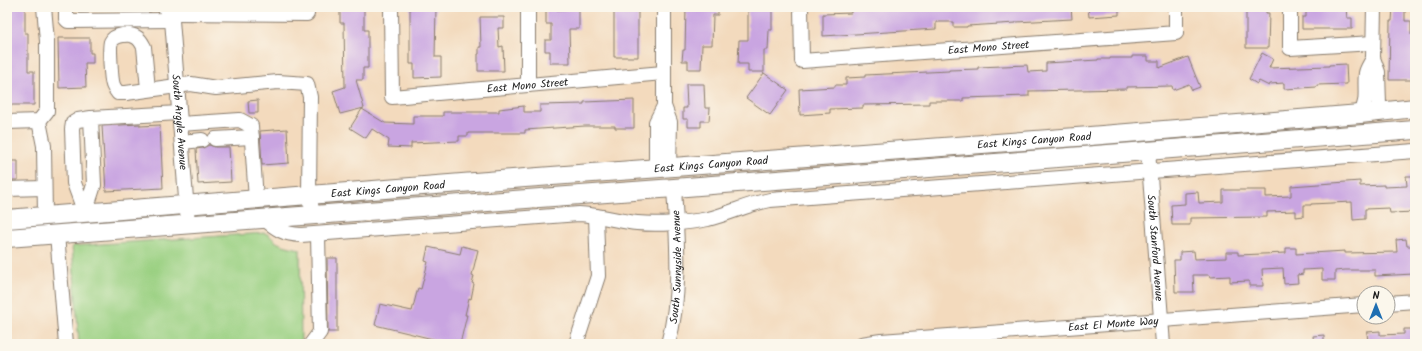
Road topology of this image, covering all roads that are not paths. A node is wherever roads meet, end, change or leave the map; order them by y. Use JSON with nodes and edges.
{"nodes":[{"id":1,"x":44,"y":7,"type":"edge"},
{"id":2,"x":66,"y":7,"type":"edge"},
{"id":3,"x":308,"y":7,"type":"edge"},
{"id":4,"x":392,"y":7,"type":"edge"},
{"id":5,"x":528,"y":7,"type":"edge"},
{"id":6,"x":664,"y":7,"type":"edge"},
{"id":7,"x":801,"y":7,"type":"edge"},
{"id":8,"x":1176,"y":7,"type":"edge"},
{"id":9,"x":1290,"y":7,"type":"edge"},
{"id":10,"x":1374,"y":7,"type":"edge"},
{"id":11,"x":174,"y":12,"type":"edge"},
{"id":12,"x":1373,"y":43,"type":"junction"},
{"id":13,"x":663,"y":73,"type":"junction"},
{"id":14,"x":528,"y":85,"type":"junction"},
{"id":15,"x":177,"y":86,"type":"junction"},
{"id":16,"x":148,"y":89,"type":"dead end"},
{"id":17,"x":1415,"y":108,"type":"edge"},
{"id":18,"x":1368,"y":114,"type":"junction"},
{"id":19,"x":91,"y":118,"type":"junction"},
{"id":20,"x":179,"y":118,"type":"junction"},
{"id":21,"x":39,"y":121,"type":"junction"},
{"id":22,"x":7,"y":122,"type":"edge"},
{"id":23,"x":1415,"y":130,"type":"edge"},
{"id":24,"x":252,"y":137,"type":"junction"},
{"id":25,"x":182,"y":142,"type":"junction"},
{"id":26,"x":1254,"y":143,"type":"junction"},
{"id":27,"x":1148,"y":151,"type":"junction"},
{"id":28,"x":1415,"y":151,"type":"edge"},
{"id":29,"x":838,"y":155,"type":"junction"},
{"id":30,"x":661,"y":168,"type":"junction"},
{"id":31,"x":1149,"y":171,"type":"junction"},
{"id":32,"x":44,"y":188,"type":"junction"},
{"id":33,"x":674,"y":188,"type":"junction"},
{"id":34,"x":7,"y":189,"type":"edge"},
{"id":35,"x":309,"y":195,"type":"junction"},
{"id":36,"x":256,"y":200,"type":"junction"},
{"id":37,"x":511,"y":200,"type":"junction"},
{"id":38,"x":187,"y":205,"type":"junction"},
{"id":39,"x":85,"y":213,"type":"junction"},
{"id":40,"x":313,"y":214,"type":"junction"},
{"id":41,"x":45,"y":216,"type":"junction"},
{"id":42,"x":596,"y":216,"type":"junction"},
{"id":43,"x":263,"y":218,"type":"junction"},
{"id":44,"x":7,"y":219,"type":"edge"},
{"id":45,"x":676,"y":223,"type":"junction"},
{"id":46,"x":188,"y":224,"type":"junction"},
{"id":47,"x":57,"y":234,"type":"junction"},
{"id":48,"x":318,"y":235,"type":"junction"},
{"id":49,"x":7,"y":238,"type":"edge"},
{"id":50,"x":1415,"y":301,"type":"edge"},
{"id":51,"x":1396,"y":302,"type":"edge"},
{"id":52,"x":1356,"y":306,"type":"edge"},
{"id":53,"x":1161,"y":320,"type":"junction"},
{"id":54,"x":980,"y":339,"type":"edge"},
{"id":55,"x":66,"y":344,"type":"edge"},
{"id":56,"x":311,"y":344,"type":"edge"},
{"id":57,"x":576,"y":344,"type":"edge"},
{"id":58,"x":668,"y":344,"type":"edge"},
{"id":59,"x":862,"y":344,"type":"edge"},
{"id":60,"x":1163,"y":344,"type":"edge"}],
"edges":[{"from":1,"to":21,"type":"street"},
{"from":2,"to":11,"type":"street"},
{"from":3,"to":11,"type":"street"},
{"from":4,"to":14,"type":"street","name":"East Mono Street"},
{"from":5,"to":14,"type":"street"},
{"from":6,"to":13,"type":"street"},
{"from":7,"to":8,"type":"street","name":"East Mono Street"},
{"from":9,"to":12,"type":"street"},
{"from":10,"to":12,"type":"street"},
{"from":11,"to":15,"type":"street","name":"South Argyle Avenue"},
{"from":12,"to":18,"type":"street"},
{"from":13,"to":14,"type":"street","name":"East Mono Street"},
{"from":13,"to":30,"type":"street"},
{"from":15,"to":16,"type":"street"},
{"from":15,"to":20,"type":"street","name":"South Argyle Avenue"},
{"from":15,"to":35,"type":"street"},
{"from":17,"to":18,"type":"main road","name":"East Kings Canyon Road"},
{"from":18,"to":26,"type":"main road"},
{"from":18,"to":29,"type":"main road","name":"East Kings Canyon Road"},
{"from":19,"to":20,"type":"street"},
{"from":19,"to":39,"type":"street"},
{"from":19,"to":39,"type":"street"},
{"from":20,"to":24,"type":"street"},
{"from":20,"to":25,"type":"street","name":"South Argyle Avenue"},
{"from":21,"to":22,"type":"street"},
{"from":21,"to":32,"type":"street"},
{"from":23,"to":26,"type":"main road","name":"East Kings Canyon Road"},
{"from":24,"to":25,"type":"street"},
{"from":24,"to":36,"type":"street"},
{"from":25,"to":38,"type":"street","name":"South Argyle Avenue"},
{"from":26,"to":27,"type":"main road","name":"East Kings Canyon Road"},
{"from":27,"to":31,"type":"street","name":"South Stanford Avenue"},
{"from":27,"to":33,"type":"main road","name":"East Kings Canyon Road"},
{"from":28,"to":31,"type":"street"},
{"from":29,"to":30,"type":"main road","name":"East Kings Canyon Road"},
{"from":29,"to":33,"type":"main road"},
{"from":30,"to":35,"type":"main road","name":"East Kings Canyon Road"},
{"from":30,"to":37,"type":"main road"},
{"from":31,"to":45,"type":"street"},
{"from":31,"to":53,"type":"street","name":"South Stanford Avenue"},
{"from":32,"to":34,"type":"street"},
{"from":32,"to":41,"type":"street"},
{"from":33,"to":37,"type":"main road","name":"East Kings Canyon Road"},
{"from":33,"to":45,"type":"street","name":"South Sunnyside Avenue"},
{"from":35,"to":36,"type":"main road","name":"East Kings Canyon Road"},
{"from":35,"to":40,"type":"street"},
{"from":36,"to":38,"type":"main road","name":"East Kings Canyon Road"},
{"from":37,"to":40,"type":"main road","name":"East Kings Canyon Road"},
{"from":38,"to":39,"type":"main road","name":"East Kings Canyon Road"},
{"from":38,"to":46,"type":"street","name":"South Argyle Avenue"},
{"from":39,"to":41,"type":"main road","name":"East Kings Canyon Road"},
{"from":40,"to":43,"type":"main road","name":"East Kings Canyon Road"},
{"from":41,"to":44,"type":"main road","name":"East Kings Canyon Road"},
{"from":42,"to":45,"type":"street"},
{"from":42,"to":48,"type":"street"},
{"from":42,"to":57,"type":"street"},
{"from":43,"to":46,"type":"main road","name":"East Kings Canyon Road"},
{"from":43,"to":48,"type":"street"},
{"from":45,"to":58,"type":"street","name":"South Sunnyside Avenue"},
{"from":46,"to":47,"type":"main road","name":"East Kings Canyon Road"},
{"from":47,"to":49,"type":"main road","name":"East Kings Canyon Road"},
{"from":47,"to":55,"type":"street"},
{"from":48,"to":56,"type":"street"},
{"from":50,"to":51,"type":"street"},
{"from":52,"to":53,"type":"street","name":"East El Monte Way"},
{"from":53,"to":54,"type":"street","name":"East El Monte Way"},
{"from":53,"to":60,"type":"street","name":"South Stanford Avenue"},
{"from":54,"to":59,"type":"street","name":"East El Monte Way"}]}
